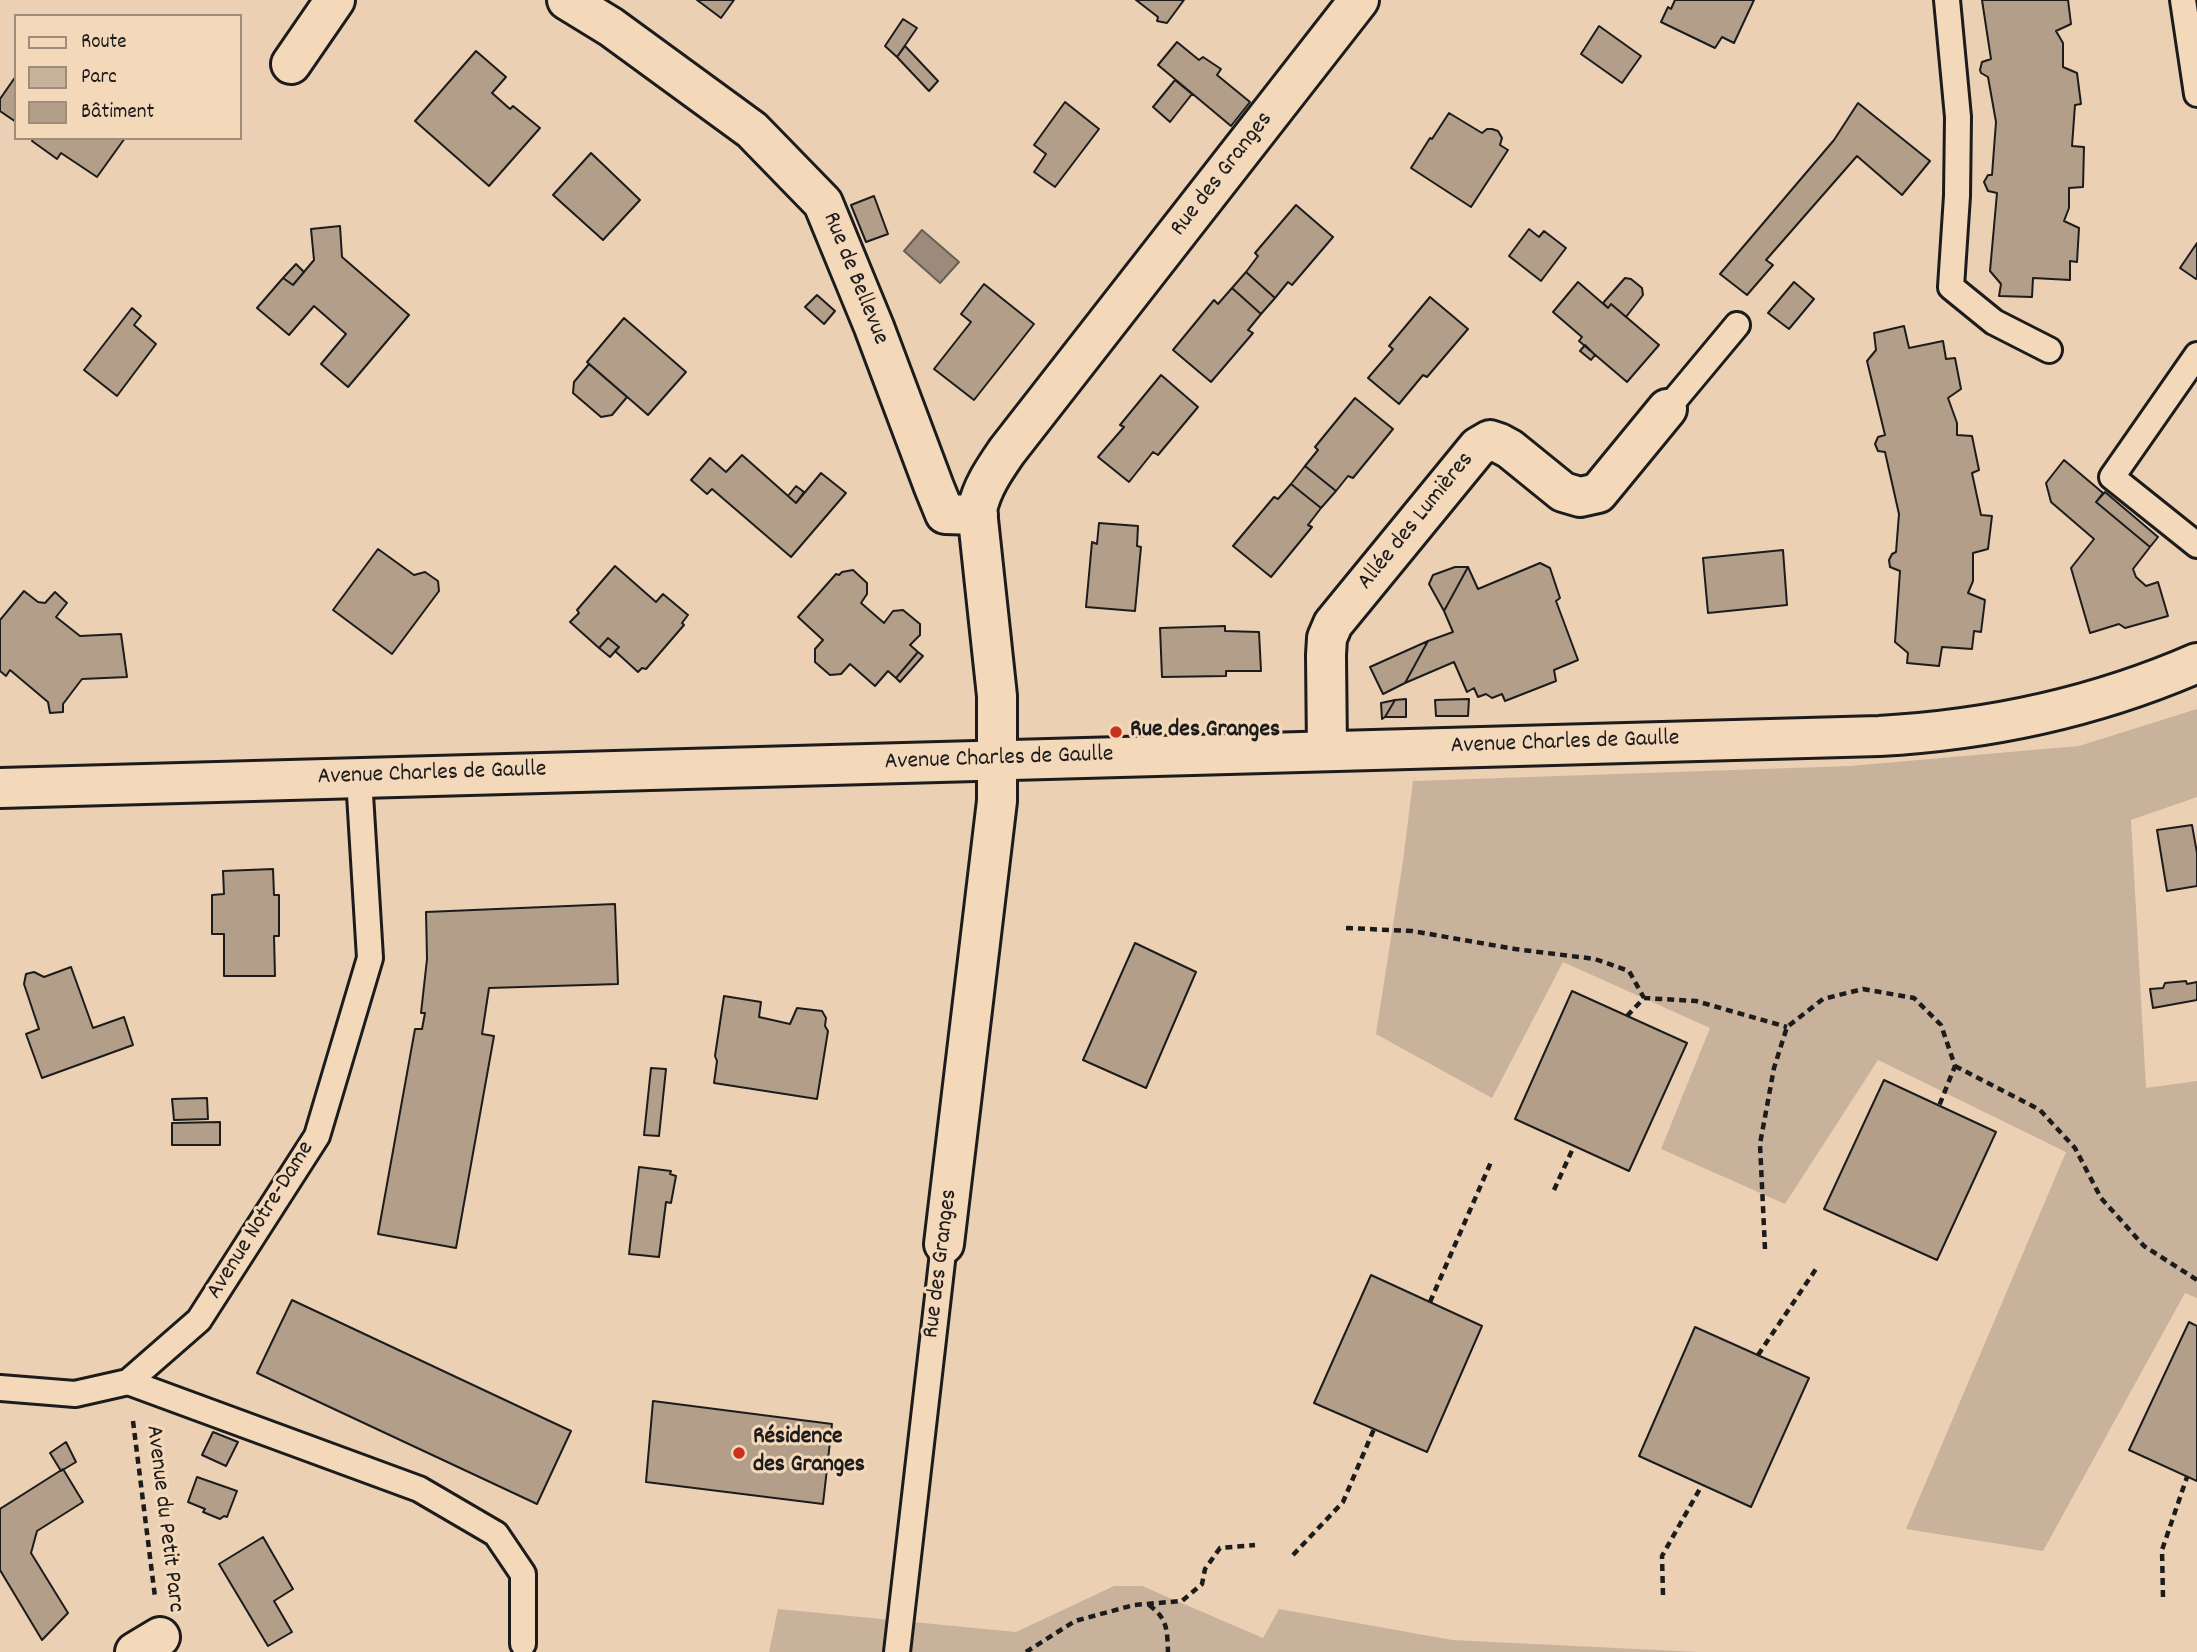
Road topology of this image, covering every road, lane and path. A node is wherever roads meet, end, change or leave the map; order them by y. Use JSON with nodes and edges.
{"nodes":[{"id":1,"x":335,"y":0,"type":"edge"},
{"id":2,"x":567,"y":0,"type":"edge"},
{"id":3,"x":1359,"y":0,"type":"edge"},
{"id":4,"x":1947,"y":0,"type":"edge"},
{"id":5,"x":2183,"y":0,"type":"edge"},
{"id":6,"x":290,"y":64,"type":"dead end"},
{"id":7,"x":2197,"y":93,"type":"edge"},
{"id":8,"x":1737,"y":325,"type":"dead end"},
{"id":9,"x":2049,"y":350,"type":"dead end"},
{"id":10,"x":2197,"y":355,"type":"edge"},
{"id":11,"x":1667,"y":409,"type":"joint"},
{"id":12,"x":978,"y":515,"type":"junction"},
{"id":13,"x":2197,"y":545,"type":"edge"},
{"id":14,"x":2197,"y":663,"type":"edge"},
{"id":15,"x":1326,"y":751,"type":"junction"},
{"id":16,"x":998,"y":760,"type":"junction"},
{"id":17,"x":359,"y":778,"type":"junction"},
{"id":18,"x":0,"y":788,"type":"edge"},
{"id":19,"x":1346,"y":928,"type":"dead end"},
{"id":20,"x":1644,"y":998,"type":"junction"},
{"id":21,"x":1627,"y":1016,"type":"dead end"},
{"id":22,"x":1787,"y":1027,"type":"junction"},
{"id":23,"x":1955,"y":1066,"type":"junction"},
{"id":24,"x":1939,"y":1106,"type":"dead end"},
{"id":25,"x":1574,"y":1146,"type":"dead end"},
{"id":26,"x":1491,"y":1162,"type":"dead end"},
{"id":27,"x":1554,"y":1190,"type":"dead end"},
{"id":28,"x":944,"y":1244,"type":"joint"},
{"id":29,"x":1765,"y":1249,"type":"dead end"},
{"id":30,"x":1818,"y":1266,"type":"dead end"},
{"id":31,"x":2197,"y":1280,"type":"edge"},
{"id":32,"x":1430,"y":1301,"type":"dead end"},
{"id":33,"x":1758,"y":1355,"type":"dead end"},
{"id":34,"x":128,"y":1382,"type":"junction"},
{"id":35,"x":0,"y":1388,"type":"edge"},
{"id":36,"x":1374,"y":1429,"type":"dead end"},
{"id":37,"x":2187,"y":1477,"type":"dead end"},
{"id":38,"x":1702,"y":1485,"type":"dead end"},
{"id":39,"x":1255,"y":1545,"type":"dead end"},
{"id":40,"x":1293,"y":1555,"type":"dead end"},
{"id":41,"x":1663,"y":1595,"type":"dead end"},
{"id":42,"x":2162,"y":1597,"type":"dead end"},
{"id":43,"x":1149,"y":1605,"type":"junction"},
{"id":44,"x":523,"y":1644,"type":"dead end"},
{"id":45,"x":148,"y":1645,"type":"edge"},
{"id":46,"x":898,"y":1652,"type":"edge"},
{"id":47,"x":1026,"y":1652,"type":"edge"},
{"id":48,"x":1168,"y":1652,"type":"edge"}],
"edges":[{"from":1,"to":6,"type":"street"},
{"from":2,"to":12,"type":"street","name":"Rue de Bellevue"},
{"from":3,"to":12,"type":"street","name":"Rue des Granges"},
{"from":4,"to":9,"type":"lane"},
{"from":5,"to":7,"type":"lane"},
{"from":8,"to":11,"type":"lane"},
{"from":10,"to":13,"type":"lane"},
{"from":11,"to":15,"type":"street","name":"Allée des Lumières"},
{"from":12,"to":16,"type":"street","name":"Rue des Granges"},
{"from":14,"to":15,"type":"street","name":"Avenue Charles de Gaulle"},
{"from":15,"to":16,"type":"street","name":"Avenue Charles de Gaulle"},
{"from":16,"to":17,"type":"street","name":"Avenue Charles de Gaulle"},
{"from":16,"to":28,"type":"street","name":"Rue des Granges"},
{"from":17,"to":18,"type":"street","name":"Avenue Charles de Gaulle"},
{"from":17,"to":34,"type":"lane","name":"Avenue Notre-Dame"},
{"from":19,"to":20,"type":"path"},
{"from":20,"to":21,"type":"path"},
{"from":20,"to":22,"type":"path"},
{"from":22,"to":23,"type":"path"},
{"from":22,"to":29,"type":"path"},
{"from":23,"to":24,"type":"path"},
{"from":23,"to":31,"type":"path"},
{"from":25,"to":27,"type":"path"},
{"from":26,"to":32,"type":"path"},
{"from":28,"to":46,"type":"lane","name":"Rue des Granges"},
{"from":30,"to":33,"type":"path"},
{"from":34,"to":35,"type":"lane","name":"Avenue Notre-Dame"},
{"from":34,"to":44,"type":"lane"},
{"from":34,"to":45,"type":"path","name":"Avenue du Petit Parc"},
{"from":36,"to":40,"type":"path"},
{"from":37,"to":42,"type":"path"},
{"from":38,"to":41,"type":"path"},
{"from":39,"to":43,"type":"path"},
{"from":43,"to":47,"type":"path"},
{"from":43,"to":48,"type":"path"}]}
